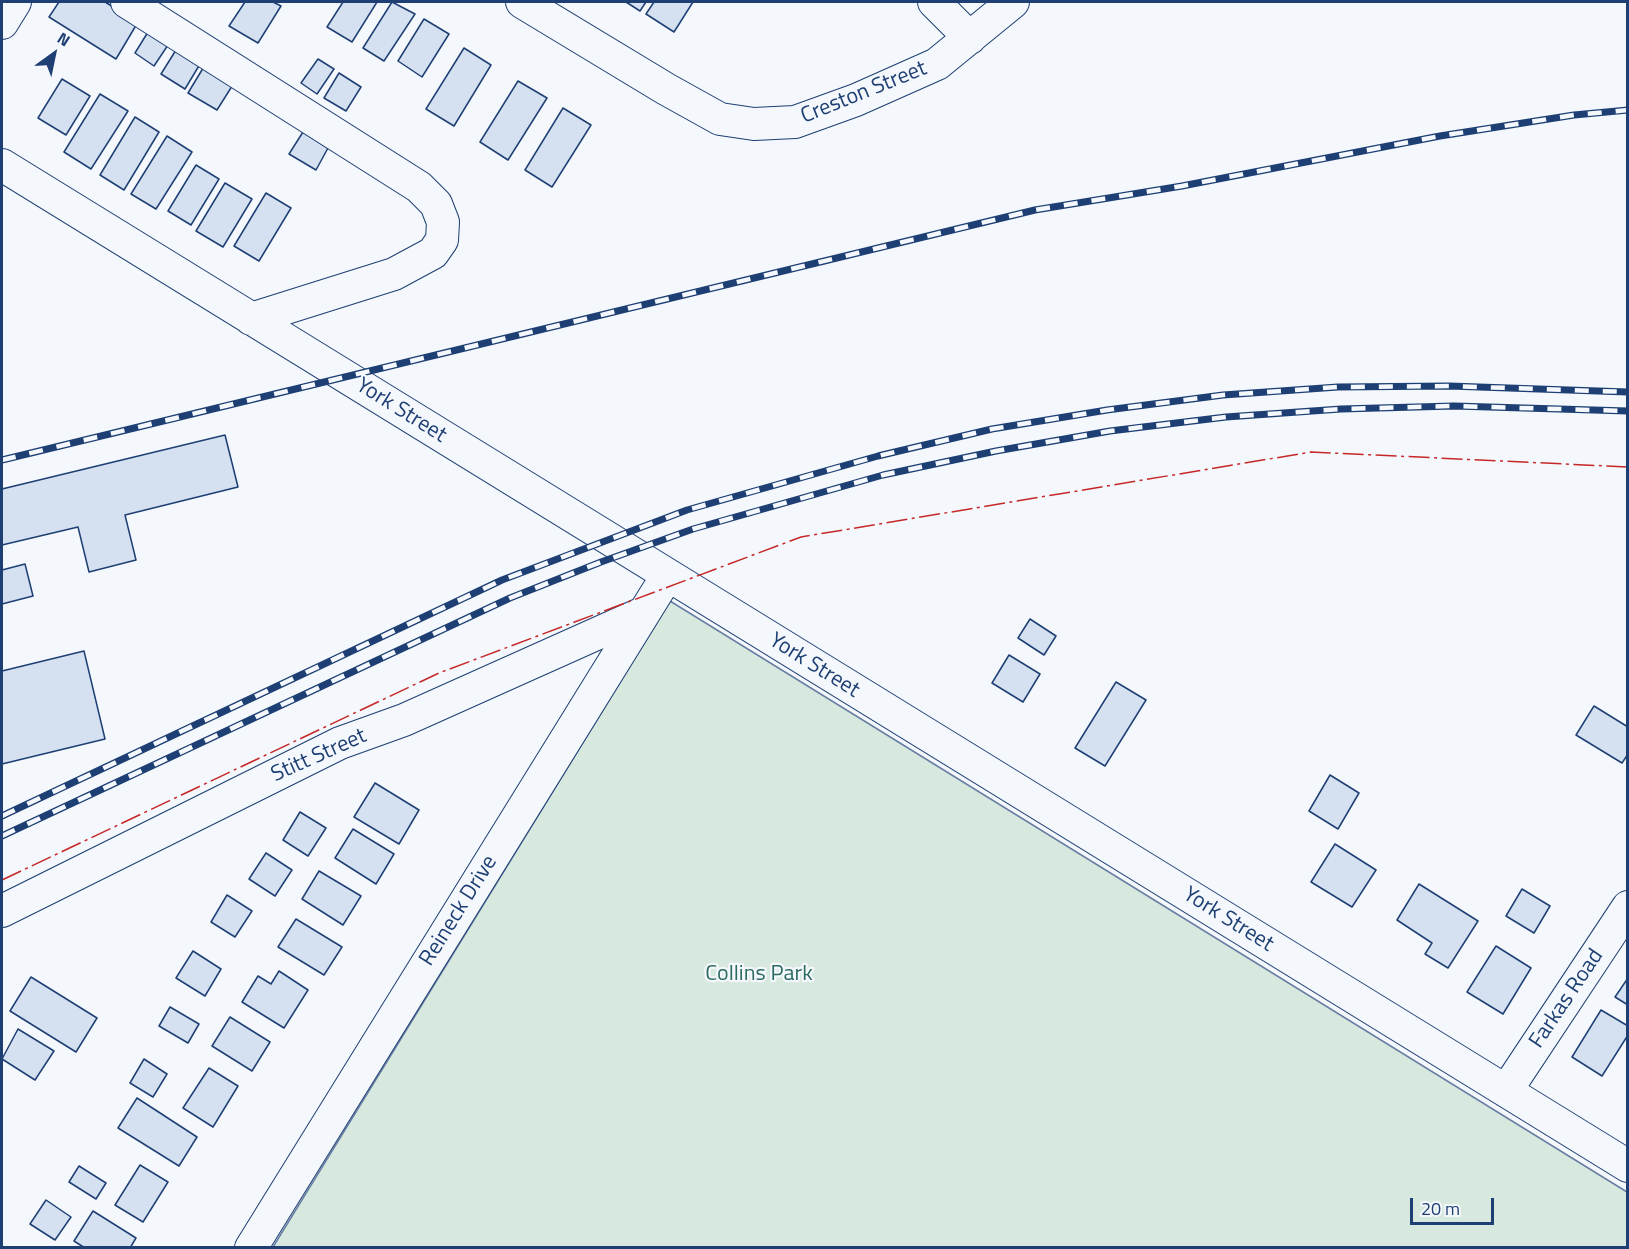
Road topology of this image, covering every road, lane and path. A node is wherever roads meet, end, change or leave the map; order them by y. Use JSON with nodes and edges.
{"nodes":[{"id":1,"x":15,"y":2,"type":"edge"},
{"id":2,"x":127,"y":2,"type":"edge"},
{"id":3,"x":522,"y":2,"type":"edge"},
{"id":4,"x":934,"y":2,"type":"edge"},
{"id":5,"x":1013,"y":2,"type":"edge"},
{"id":6,"x":2,"y":23,"type":"edge"},
{"id":7,"x":970,"y":38,"type":"junction"},
{"id":8,"x":2,"y":165,"type":"edge"},
{"id":9,"x":251,"y":319,"type":"junction"},
{"id":10,"x":667,"y":576,"type":"junction"},
{"id":11,"x":643,"y":613,"type":"junction"},
{"id":12,"x":1628,"y":907,"type":"edge"},
{"id":13,"x":2,"y":911,"type":"edge"},
{"id":14,"x":1506,"y":1091,"type":"junction"},
{"id":15,"x":1628,"y":1166,"type":"edge"},
{"id":16,"x":251,"y":1248,"type":"edge"}],
"edges":[{"from":1,"to":6,"type":"street"},
{"from":2,"to":9,"type":"street"},
{"from":3,"to":7,"type":"street","name":"Creston Street"},
{"from":4,"to":7,"type":"street"},
{"from":5,"to":7,"type":"street","name":"Creston Street"},
{"from":8,"to":9,"type":"street","name":"York Street"},
{"from":9,"to":10,"type":"street","name":"York Street"},
{"from":10,"to":11,"type":"street","name":"Reineck Drive"},
{"from":10,"to":14,"type":"street","name":"York Street"},
{"from":11,"to":13,"type":"street","name":"Stitt Street"},
{"from":11,"to":16,"type":"street","name":"Reineck Drive"},
{"from":12,"to":14,"type":"street","name":"Farkas Road"},
{"from":14,"to":15,"type":"street","name":"York Street"}]}
